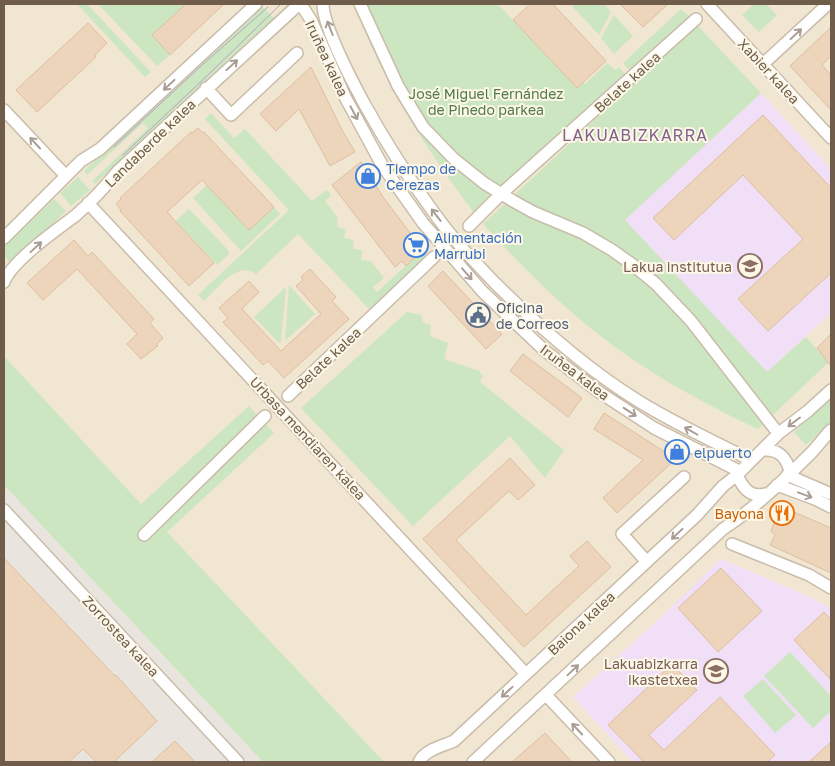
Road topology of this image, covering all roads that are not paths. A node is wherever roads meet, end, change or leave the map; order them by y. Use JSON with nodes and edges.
{"nodes":[{"id":1,"x":256,"y":4,"type":"edge"},
{"id":2,"x":316,"y":4,"type":"edge"},
{"id":3,"x":323,"y":4,"type":"edge"},
{"id":4,"x":360,"y":4,"type":"edge"},
{"id":5,"x":828,"y":4,"type":"edge"},
{"id":6,"x":297,"y":5,"type":"edge"},
{"id":7,"x":710,"y":5,"type":"edge"},
{"id":8,"x":696,"y":19,"type":"dead end"},
{"id":9,"x":297,"y":53,"type":"dead end"},
{"id":10,"x":763,"y":64,"type":"junction"},
{"id":11,"x":206,"y":88,"type":"junction"},
{"id":12,"x":4,"y":110,"type":"edge"},
{"id":13,"x":831,"y":138,"type":"edge"},
{"id":14,"x":66,"y":176,"type":"junction"},
{"id":15,"x":502,"y":193,"type":"junction"},
{"id":16,"x":88,"y":203,"type":"junction"},
{"id":17,"x":469,"y":226,"type":"dead end"},
{"id":18,"x":4,"y":238,"type":"edge"},
{"id":19,"x":434,"y":257,"type":"dead end"},
{"id":20,"x":4,"y":282,"type":"edge"},
{"id":21,"x":831,"y":390,"type":"edge"},
{"id":22,"x":288,"y":396,"type":"dead end"},
{"id":23,"x":265,"y":416,"type":"dead end"},
{"id":24,"x":774,"y":428,"type":"dead end"},
{"id":25,"x":831,"y":430,"type":"edge"},
{"id":26,"x":763,"y":450,"type":"junction"},
{"id":27,"x":751,"y":460,"type":"junction"},
{"id":28,"x":738,"y":473,"type":"junction"},
{"id":29,"x":789,"y":473,"type":"junction"},
{"id":30,"x":684,"y":477,"type":"dead end"},
{"id":31,"x":777,"y":485,"type":"junction"},
{"id":32,"x":766,"y":494,"type":"junction"},
{"id":33,"x":831,"y":494,"type":"edge"},
{"id":34,"x":831,"y":507,"type":"edge"},
{"id":35,"x":4,"y":510,"type":"edge"},
{"id":36,"x":144,"y":535,"type":"dead end"},
{"id":37,"x":732,"y":544,"type":"dead end"},
{"id":38,"x":646,"y":562,"type":"junction"},
{"id":39,"x":831,"y":588,"type":"edge"},
{"id":40,"x":526,"y":674,"type":"junction"},
{"id":41,"x":546,"y":695,"type":"junction"},
{"id":42,"x":238,"y":762,"type":"edge"},
{"id":43,"x":419,"y":762,"type":"edge"},
{"id":44,"x":473,"y":762,"type":"edge"},
{"id":45,"x":608,"y":762,"type":"edge"}],
"edges":[{"from":1,"to":14,"type":"street","name":"Landaberde kalea","one_way":true},
{"from":2,"to":6,"type":"street"},
{"from":27,"to":3,"type":"street","name":"Iruñea kalea","one_way":true},
{"from":4,"to":15,"type":"street"},
{"from":10,"to":5,"type":"street","one_way":true},
{"from":11,"to":6,"type":"street","name":"Landaberde kalea","one_way":true},
{"from":6,"to":28,"type":"street","name":"Iruñea kalea","one_way":true},
{"from":7,"to":10,"type":"street","name":"Xabier kalea"},
{"from":8,"to":15,"type":"street","name":"Belate kalea"},
{"from":9,"to":11,"type":"street"},
{"from":10,"to":13,"type":"street","name":"Xabier kalea"},
{"from":11,"to":16,"type":"street","name":"Landaberde kalea"},
{"from":14,"to":12,"type":"street","one_way":true},
{"from":14,"to":18,"type":"street","name":"Landaberde kalea"},
{"from":15,"to":17,"type":"street","name":"Belate kalea"},
{"from":15,"to":24,"type":"street"},
{"from":20,"to":16,"type":"street","name":"Landaberde kalea","one_way":true},
{"from":16,"to":40,"type":"street","name":"Urbasa mendiaren kalea"},
{"from":19,"to":22,"type":"street","name":"Belate kalea"},
{"from":21,"to":26,"type":"street","name":"Baiona kalea","one_way":true},
{"from":23,"to":36,"type":"street"},
{"from":25,"to":29,"type":"street","name":"Baiona kalea"},
{"from":26,"to":27,"type":"street","name":"Baiona kalea"},
{"from":26,"to":29,"type":"street"},
{"from":27,"to":28,"type":"street","name":"Baiona kalea"},
{"from":28,"to":32,"type":"street"},
{"from":28,"to":38,"type":"street","name":"Baiona kalea","one_way":true},
{"from":29,"to":31,"type":"street","name":"Baiona kalea"},
{"from":29,"to":33,"type":"street"},
{"from":30,"to":38,"type":"street"},
{"from":31,"to":32,"type":"street","name":"Baiona kalea"},
{"from":31,"to":34,"type":"street","one_way":true},
{"from":41,"to":32,"type":"street","name":"Baiona kalea","one_way":true},
{"from":35,"to":42,"type":"street","name":"Zorrostea kalea"},
{"from":37,"to":39,"type":"street"},
{"from":38,"to":40,"type":"street","name":"Baiona kalea"},
{"from":40,"to":43,"type":"street","name":"Baiona kalea","one_way":true},
{"from":41,"to":44,"type":"street","name":"Baiona kalea"},
{"from":45,"to":41,"type":"street","one_way":true}]}
